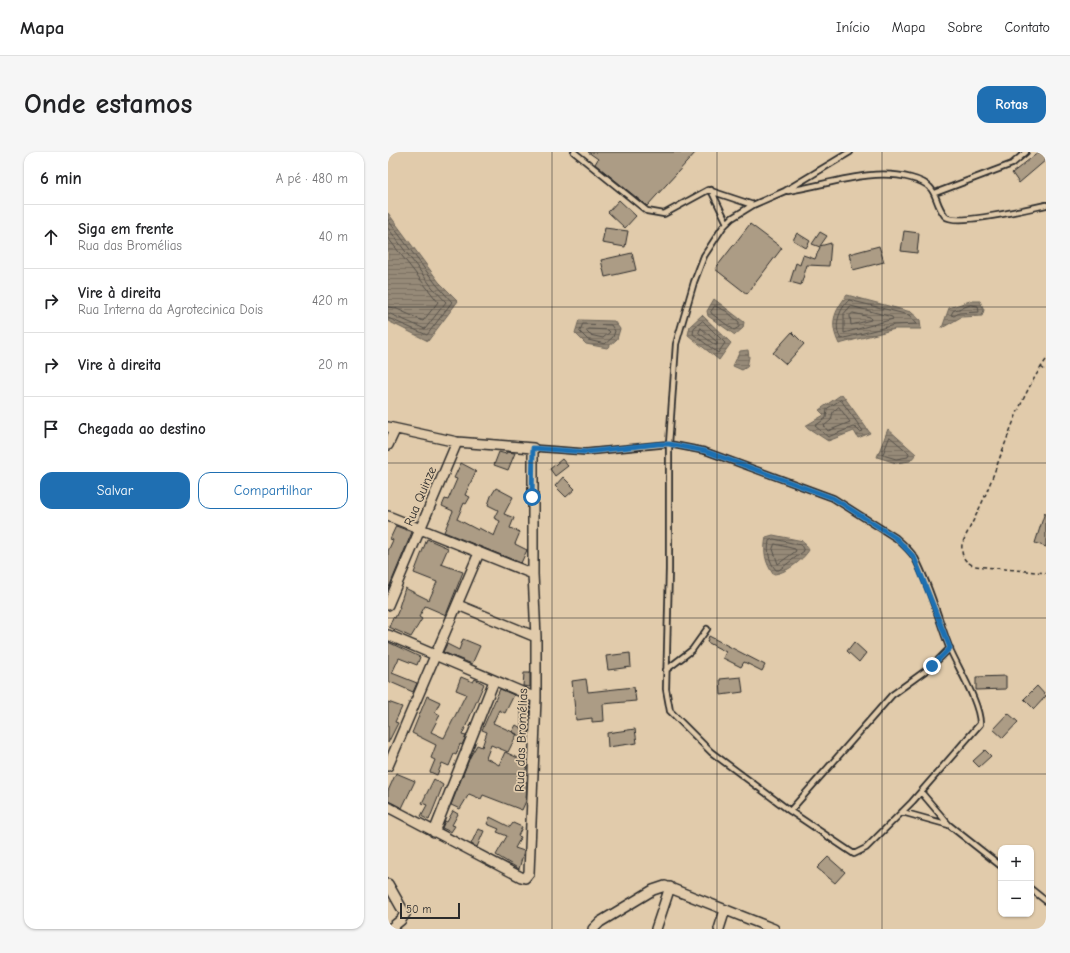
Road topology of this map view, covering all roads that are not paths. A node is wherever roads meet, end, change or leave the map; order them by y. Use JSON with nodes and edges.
{"nodes":[{"id":1,"x":574,"y":152,"type":"edge"},
{"id":2,"x":850,"y":152,"type":"edge"},
{"id":3,"x":1026,"y":152,"type":"edge"},
{"id":4,"x":711,"y":190,"type":"junction"},
{"id":5,"x":785,"y":191,"type":"junction"},
{"id":6,"x":935,"y":193,"type":"junction"},
{"id":7,"x":753,"y":205,"type":"junction"},
{"id":8,"x":1046,"y":205,"type":"edge"},
{"id":9,"x":727,"y":222,"type":"junction"},
{"id":10,"x":391,"y":429,"type":"edge"},
{"id":11,"x":457,"y":442,"type":"junction"},
{"id":12,"x":669,"y":444,"type":"junction"},
{"id":13,"x":388,"y":445,"type":"edge"},
{"id":14,"x":533,"y":448,"type":"junction"},
{"id":15,"x":388,"y":516,"type":"edge"},
{"id":16,"x":420,"y":528,"type":"junction"},
{"id":17,"x":479,"y":553,"type":"junction"},
{"id":18,"x":533,"y":574,"type":"junction"},
{"id":19,"x":388,"y":605,"type":"edge"},
{"id":20,"x":458,"y":605,"type":"junction"},
{"id":21,"x":707,"y":629,"type":"dead end"},
{"id":22,"x":388,"y":635,"type":"edge"},
{"id":23,"x":536,"y":637,"type":"junction"},
{"id":24,"x":950,"y":648,"type":"junction"},
{"id":25,"x":434,"y":655,"type":"junction"},
{"id":26,"x":666,"y":670,"type":"junction"},
{"id":27,"x":494,"y":681,"type":"junction"},
{"id":28,"x":536,"y":698,"type":"junction"},
{"id":29,"x":388,"y":766,"type":"edge"},
{"id":30,"x":921,"y":792,"type":"junction"},
{"id":31,"x":388,"y":807,"type":"edge"},
{"id":32,"x":790,"y":811,"type":"junction"},
{"id":33,"x":902,"y":812,"type":"junction"},
{"id":34,"x":949,"y":825,"type":"junction"},
{"id":35,"x":434,"y":832,"type":"junction"},
{"id":36,"x":998,"y":864,"type":"edge"},
{"id":37,"x":388,"y":884,"type":"edge"},
{"id":38,"x":670,"y":888,"type":"junction"},
{"id":39,"x":1034,"y":891,"type":"edge"},
{"id":40,"x":1046,"y":901,"type":"edge"},
{"id":41,"x":725,"y":910,"type":"junction"},
{"id":42,"x":394,"y":927,"type":"edge"},
{"id":43,"x":593,"y":929,"type":"edge"},
{"id":44,"x":656,"y":929,"type":"edge"},
{"id":45,"x":719,"y":929,"type":"edge"},
{"id":46,"x":774,"y":929,"type":"edge"}],
"edges":[{"from":1,"to":4,"type":"lane"},
{"from":2,"to":5,"type":"lane"},
{"from":3,"to":6,"type":"lane"},
{"from":4,"to":7,"type":"lane"},
{"from":4,"to":9,"type":"lane"},
{"from":5,"to":6,"type":"lane"},
{"from":5,"to":7,"type":"lane"},
{"from":6,"to":8,"type":"lane"},
{"from":7,"to":9,"type":"lane"},
{"from":9,"to":12,"type":"lane"},
{"from":10,"to":11,"type":"street"},
{"from":10,"to":13,"type":"street"},
{"from":11,"to":14,"type":"street"},
{"from":11,"to":16,"type":"street","name":"Rua Quinze"},
{"from":12,"to":14,"type":"lane"},
{"from":12,"to":24,"type":"lane"},
{"from":12,"to":26,"type":"lane"},
{"from":14,"to":18,"type":"street","name":"Rua das Bromélias"},
{"from":15,"to":16,"type":"street"},
{"from":16,"to":17,"type":"street"},
{"from":16,"to":19,"type":"street","name":"Rua Quinze"},
{"from":17,"to":18,"type":"street"},
{"from":17,"to":20,"type":"street"},
{"from":18,"to":23,"type":"street","name":"Rua das Bromélias"},
{"from":20,"to":23,"type":"street"},
{"from":20,"to":25,"type":"street"},
{"from":21,"to":26,"type":"lane"},
{"from":22,"to":25,"type":"street"},
{"from":23,"to":28,"type":"street","name":"Rua das Bromélias"},
{"from":24,"to":30,"type":"lane"},
{"from":24,"to":32,"type":"lane"},
{"from":25,"to":27,"type":"street"},
{"from":25,"to":29,"type":"street"},
{"from":26,"to":32,"type":"lane"},
{"from":27,"to":28,"type":"street"},
{"from":27,"to":35,"type":"street"},
{"from":28,"to":35,"type":"street","name":"Rua das Bromélias"},
{"from":30,"to":33,"type":"lane"},
{"from":30,"to":34,"type":"lane"},
{"from":31,"to":35,"type":"street","name":"Rua das Bromélias"},
{"from":32,"to":33,"type":"lane"},
{"from":33,"to":34,"type":"lane"},
{"from":34,"to":36,"type":"lane"},
{"from":37,"to":42,"type":"street"},
{"from":38,"to":41,"type":"street"},
{"from":38,"to":43,"type":"street"},
{"from":38,"to":44,"type":"street"},
{"from":39,"to":40,"type":"lane"},
{"from":41,"to":45,"type":"street"},
{"from":41,"to":46,"type":"street"}]}
